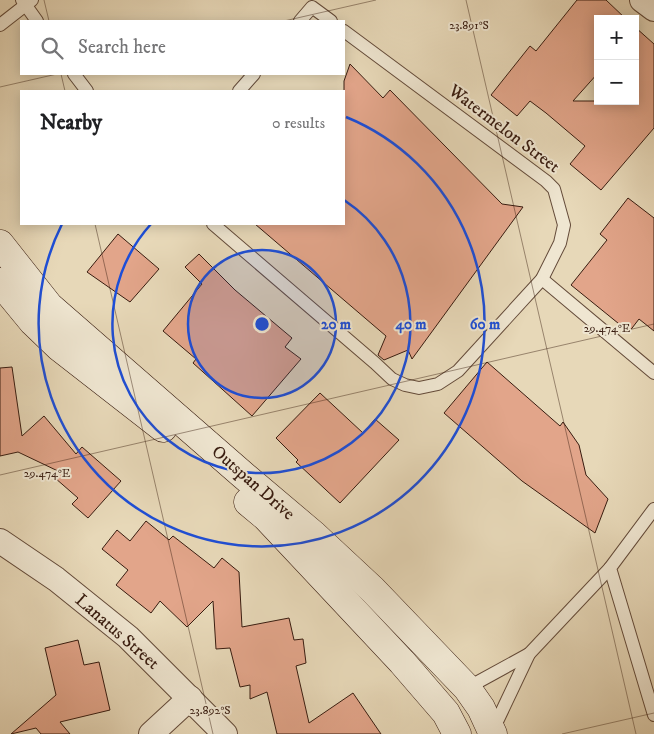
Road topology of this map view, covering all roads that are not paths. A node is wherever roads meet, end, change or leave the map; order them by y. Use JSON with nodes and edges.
{"nodes":[{"id":1,"x":27,"y":2,"type":"edge"},
{"id":2,"x":308,"y":4,"type":"edge"},
{"id":3,"x":36,"y":20,"type":"edge"},
{"id":4,"x":300,"y":20,"type":"edge"},
{"id":5,"x":330,"y":20,"type":"edge"},
{"id":6,"x":0,"y":25,"type":"edge"},
{"id":7,"x":345,"y":32,"type":"edge"},
{"id":8,"x":75,"y":75,"type":"edge"},
{"id":9,"x":253,"y":75,"type":"edge"},
{"id":10,"x":86,"y":90,"type":"edge"},
{"id":11,"x":240,"y":90,"type":"edge"},
{"id":12,"x":214,"y":225,"type":"edge"},
{"id":13,"x":0,"y":244,"type":"edge"},
{"id":14,"x":542,"y":280,"type":"junction"},
{"id":15,"x":0,"y":282,"type":"edge"},
{"id":16,"x":654,"y":373,"type":"edge"},
{"id":17,"x":654,"y":509,"type":"edge"},
{"id":18,"x":0,"y":541,"type":"edge"},
{"id":19,"x":610,"y":568,"type":"junction"},
{"id":20,"x":529,"y":654,"type":"junction"},
{"id":21,"x":467,"y":688,"type":"junction"},
{"id":22,"x":190,"y":698,"type":"junction"},
{"id":23,"x":654,"y":714,"type":"edge"},
{"id":24,"x":484,"y":733,"type":"edge"},
{"id":25,"x":151,"y":734,"type":"edge"},
{"id":26,"x":225,"y":734,"type":"edge"},
{"id":27,"x":457,"y":734,"type":"edge"}],
"edges":[{"from":1,"to":3,"type":"lane"},
{"from":1,"to":6,"type":"lane"},
{"from":2,"to":4,"type":"lane"},
{"from":2,"to":5,"type":"lane"},
{"from":7,"to":14,"type":"lane","name":"Watermelon Street"},
{"from":8,"to":10,"type":"lane"},
{"from":9,"to":11,"type":"lane"},
{"from":12,"to":14,"type":"lane","name":"Watermelon Street"},
{"from":13,"to":21,"type":"street","name":"Outspan Drive"},
{"from":14,"to":16,"type":"lane"},
{"from":15,"to":27,"type":"street","name":"Outspan Drive"},
{"from":17,"to":19,"type":"lane"},
{"from":18,"to":22,"type":"street","name":"Lanatus Street"},
{"from":19,"to":20,"type":"lane"},
{"from":19,"to":23,"type":"lane"},
{"from":20,"to":21,"type":"lane"},
{"from":20,"to":24,"type":"lane"},
{"from":21,"to":24,"type":"street","name":"Outspan Drive"},
{"from":22,"to":25,"type":"street"},
{"from":22,"to":26,"type":"street","name":"Lanatus Street"}]}
